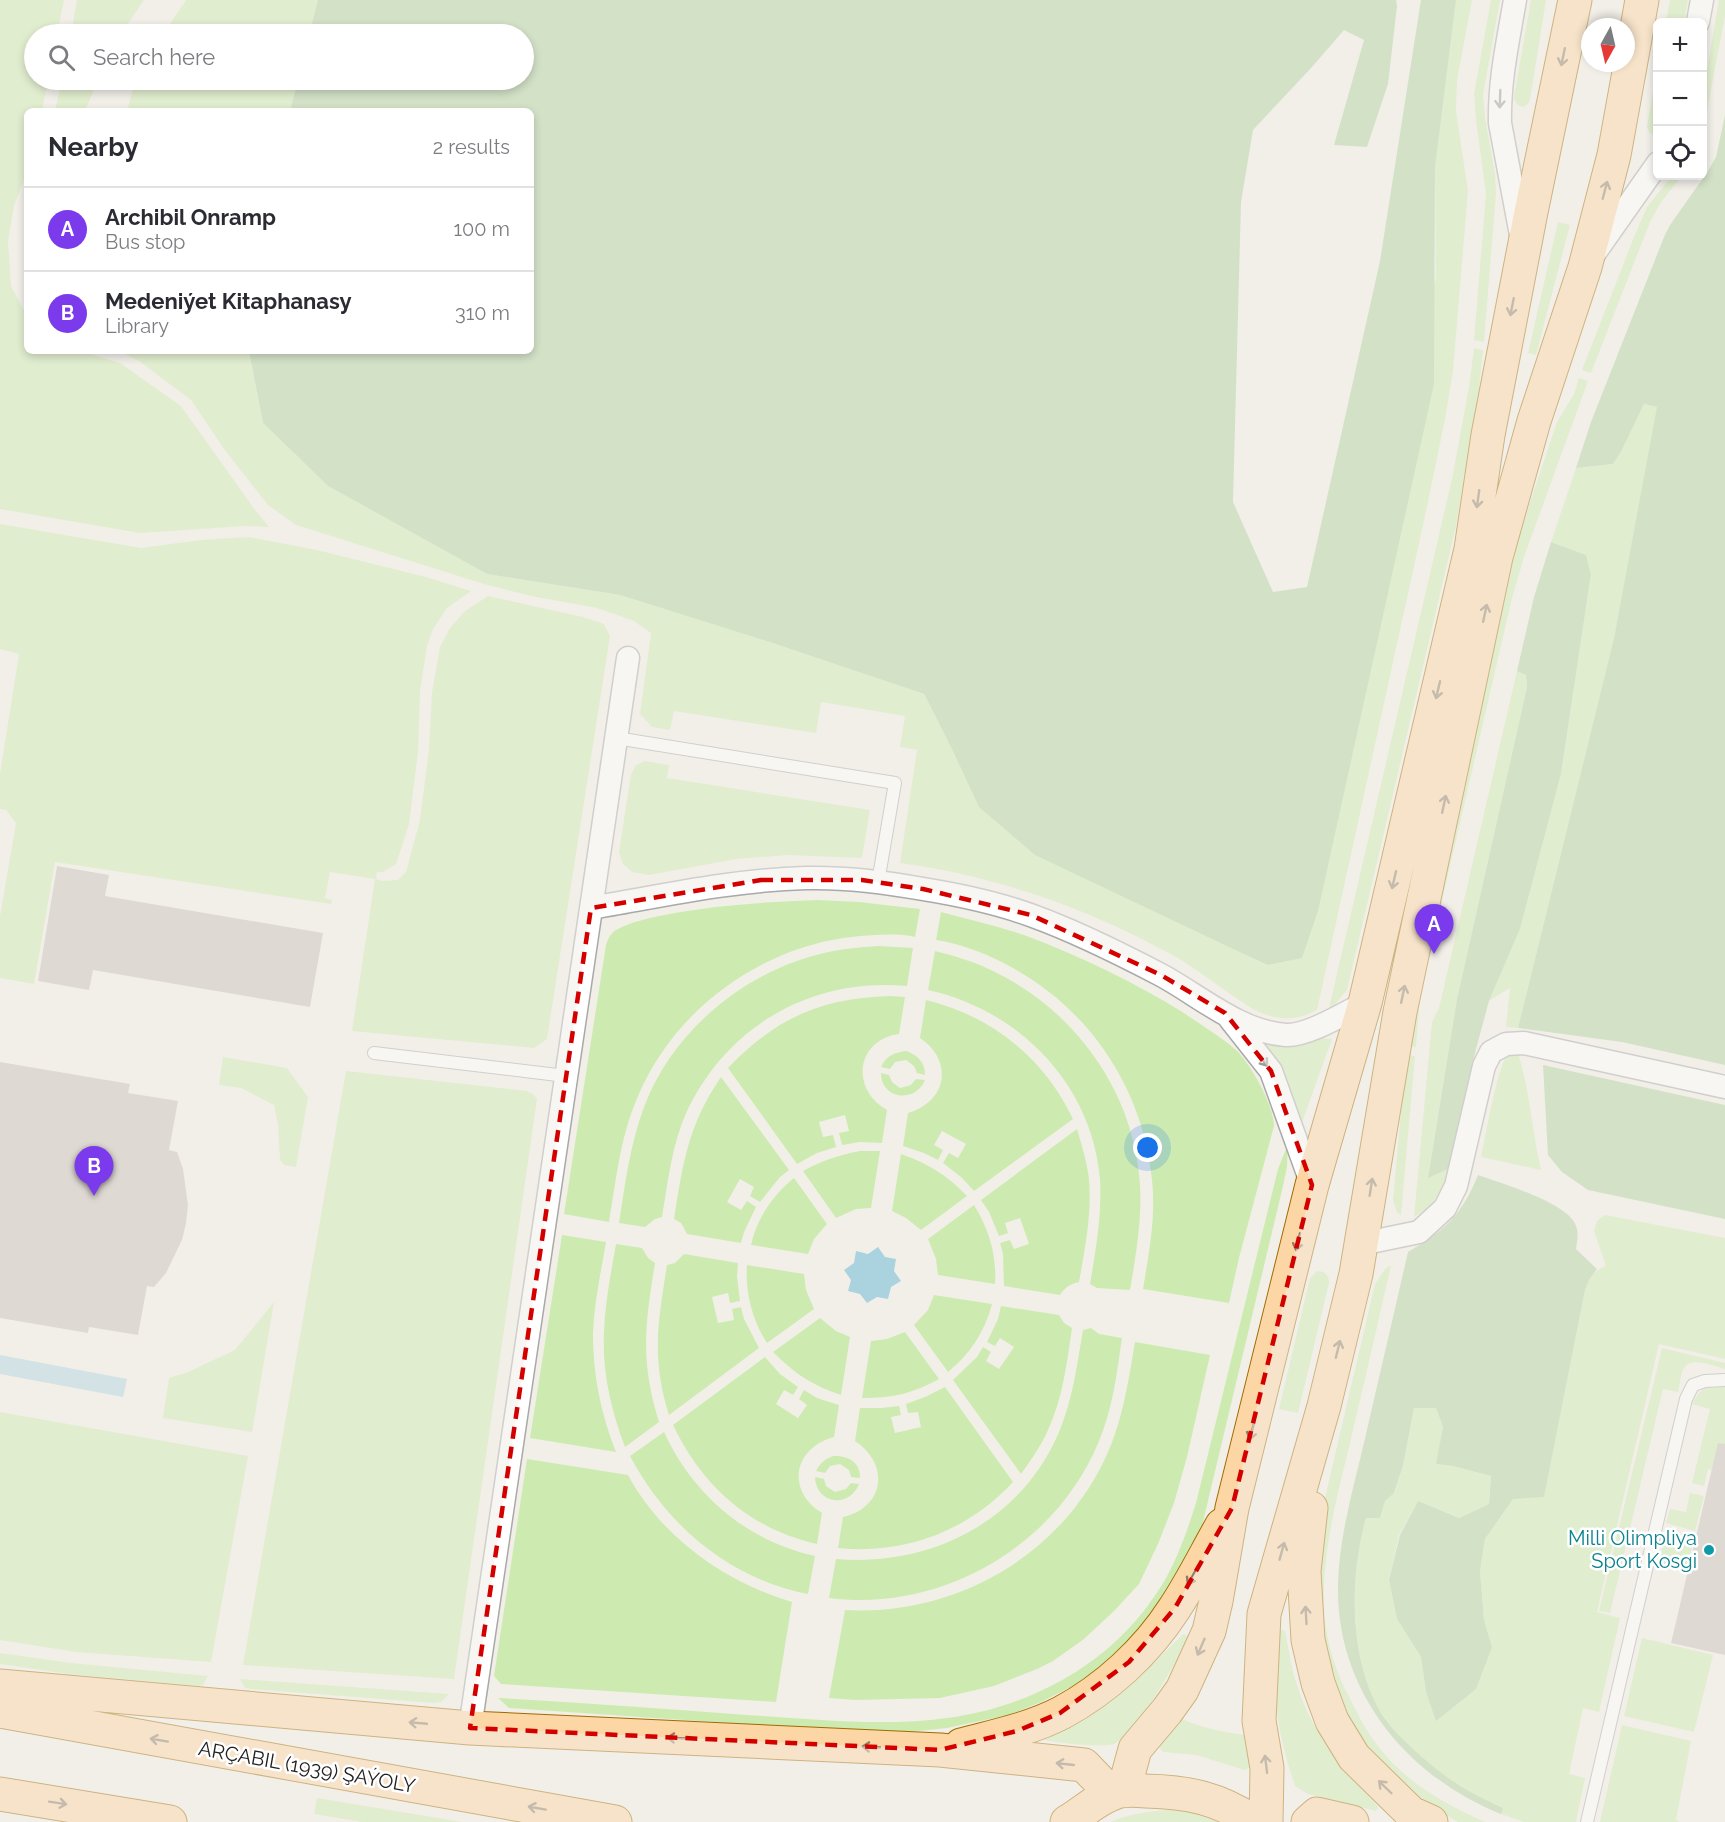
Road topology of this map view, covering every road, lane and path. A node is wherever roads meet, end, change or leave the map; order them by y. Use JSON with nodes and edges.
{"nodes":[{"id":1,"x":1515,"y":0,"type":"edge"},
{"id":2,"x":1575,"y":0,"type":"edge"},
{"id":3,"x":1642,"y":0,"type":"edge"},
{"id":4,"x":1702,"y":0,"type":"edge"},
{"id":5,"x":1699,"y":18,"type":"edge"},
{"id":6,"x":1653,"y":170,"type":"edge"},
{"id":7,"x":1524,"y":250,"type":"junction"},
{"id":8,"x":1585,"y":267,"type":"junction"},
{"id":9,"x":628,"y":658,"type":"dead end"},
{"id":10,"x":616,"y":738,"type":"junction"},
{"id":11,"x":878,"y":882,"type":"junction"},
{"id":12,"x":591,"y":908,"type":"junction"},
{"id":13,"x":1365,"y":1003,"type":"junction"},
{"id":14,"x":1225,"y":1013,"type":"junction"},
{"id":15,"x":374,"y":1053,"type":"dead end"},
{"id":16,"x":566,"y":1076,"type":"junction"},
{"id":17,"x":1725,"y":1087,"type":"edge"},
{"id":18,"x":1312,"y":1185,"type":"junction"},
{"id":19,"x":1361,"y":1244,"type":"junction"},
{"id":20,"x":1725,"y":1380,"type":"edge"},
{"id":21,"x":1324,"y":1406,"type":"junction"},
{"id":22,"x":1232,"y":1508,"type":"junction"},
{"id":23,"x":0,"y":1686,"type":"edge"},
{"id":24,"x":0,"y":1711,"type":"edge"},
{"id":25,"x":470,"y":1728,"type":"junction"},
{"id":26,"x":940,"y":1750,"type":"junction"},
{"id":27,"x":1118,"y":1792,"type":"junction"},
{"id":28,"x":0,"y":1794,"type":"edge"},
{"id":29,"x":170,"y":1822,"type":"edge"},
{"id":30,"x":615,"y":1822,"type":"edge"},
{"id":31,"x":1067,"y":1822,"type":"edge"},
{"id":32,"x":1254,"y":1822,"type":"edge"},
{"id":33,"x":1266,"y":1822,"type":"edge"},
{"id":34,"x":1308,"y":1822,"type":"edge"},
{"id":35,"x":1352,"y":1822,"type":"edge"},
{"id":36,"x":1431,"y":1822,"type":"edge"},
{"id":37,"x":1587,"y":1822,"type":"edge"}],
"edges":[{"from":1,"to":7,"type":"street","one_way":true},
{"from":2,"to":7,"type":"main road","one_way":true},
{"from":8,"to":3,"type":"main road","one_way":true},
{"from":4,"to":5,"type":"street"},
{"from":6,"to":8,"type":"street"},
{"from":7,"to":13,"type":"main road","one_way":true},
{"from":19,"to":8,"type":"main road","one_way":true},
{"from":9,"to":10,"type":"street"},
{"from":10,"to":11,"type":"lane"},
{"from":10,"to":12,"type":"street"},
{"from":11,"to":12,"type":"street"},
{"from":11,"to":14,"type":"street"},
{"from":12,"to":16,"type":"street"},
{"from":13,"to":14,"type":"street"},
{"from":13,"to":18,"type":"main road"},
{"from":14,"to":18,"type":"street","one_way":true},
{"from":15,"to":16,"type":"lane"},
{"from":16,"to":25,"type":"street"},
{"from":17,"to":19,"type":"street"},
{"from":18,"to":22,"type":"main road","one_way":true},
{"from":21,"to":19,"type":"main road","one_way":true},
{"from":20,"to":37,"type":"lane"},
{"from":33,"to":21,"type":"main road","one_way":true},
{"from":36,"to":21,"type":"main road","one_way":true},
{"from":22,"to":26,"type":"main road","one_way":true},
{"from":22,"to":27,"type":"main road","one_way":true},
{"from":25,"to":23,"type":"main road","one_way":true},
{"from":30,"to":24,"type":"main road","name":"ARÇABIL (1939) ŞAÝOLY","one_way":true},
{"from":26,"to":25,"type":"main road","one_way":true},
{"from":27,"to":26,"type":"main road","one_way":true},
{"from":27,"to":31,"type":"main road"},
{"from":27,"to":32,"type":"main road"},
{"from":28,"to":29,"type":"main road","one_way":true},
{"from":34,"to":35,"type":"main road"}]}
